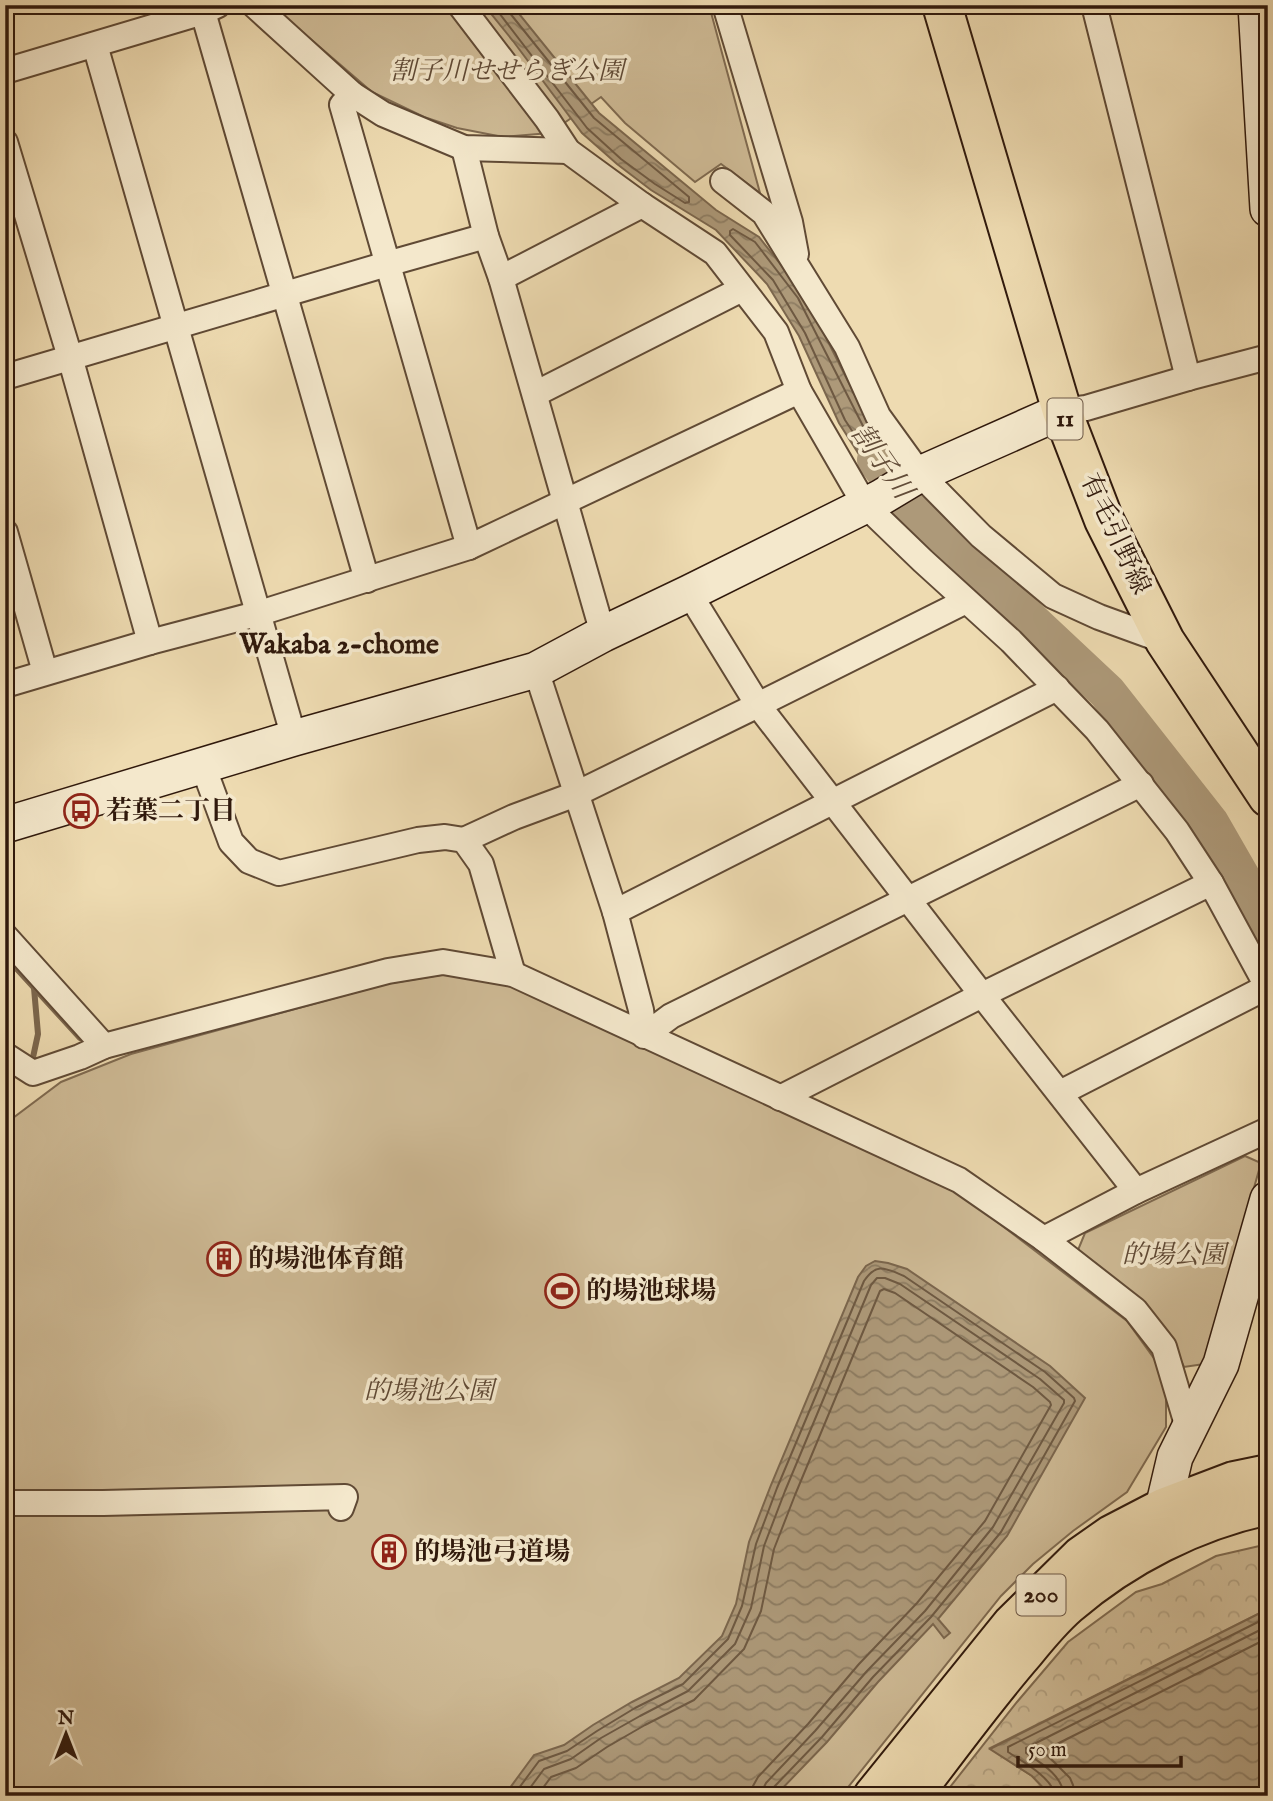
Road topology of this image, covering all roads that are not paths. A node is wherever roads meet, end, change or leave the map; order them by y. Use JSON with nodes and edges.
{"nodes":[{"id":1,"x":254,"y":5,"type":"edge"},
{"id":2,"x":460,"y":5,"type":"edge"},
{"id":3,"x":725,"y":5,"type":"edge"},
{"id":4,"x":942,"y":5,"type":"edge"},
{"id":5,"x":1094,"y":5,"type":"edge"},
{"id":6,"x":1256,"y":5,"type":"edge"},
{"id":7,"x":211,"y":9,"type":"edge"},
{"id":8,"x":95,"y":45,"type":"junction"},
{"id":9,"x":5,"y":71,"type":"edge"},
{"id":10,"x":352,"y":94,"type":"junction"},
{"id":11,"x":5,"y":142,"type":"edge"},
{"id":12,"x":464,"y":148,"type":"junction"},
{"id":13,"x":568,"y":151,"type":"junction"},
{"id":14,"x":723,"y":181,"type":"dead end"},
{"id":15,"x":642,"y":205,"type":"junction"},
{"id":16,"x":1268,"y":209,"type":"edge"},
{"id":17,"x":486,"y":236,"type":"junction"},
{"id":18,"x":387,"y":264,"type":"junction"},
{"id":19,"x":798,"y":266,"type":"junction"},
{"id":20,"x":501,"y":278,"type":"junction"},
{"id":21,"x":743,"y":289,"type":"junction"},
{"id":22,"x":284,"y":295,"type":"junction"},
{"id":23,"x":175,"y":327,"type":"junction"},
{"id":24,"x":70,"y":357,"type":"junction"},
{"id":25,"x":1268,"y":357,"type":"edge"},
{"id":26,"x":5,"y":377,"type":"edge"},
{"id":27,"x":1188,"y":378,"type":"junction"},
{"id":28,"x":799,"y":391,"type":"junction"},
{"id":29,"x":535,"y":394,"type":"junction"},
{"id":30,"x":1062,"y":411,"type":"junction"},
{"id":31,"x":920,"y":474,"type":"junction"},
{"id":32,"x":872,"y":501,"type":"junction"},
{"id":33,"x":564,"y":502,"type":"junction"},
{"id":34,"x":5,"y":532,"type":"edge"},
{"id":35,"x":469,"y":547,"type":"junction"},
{"id":36,"x":367,"y":580,"type":"junction"},
{"id":37,"x":689,"y":593,"type":"junction"},
{"id":38,"x":966,"y":601,"type":"junction"},
{"id":39,"x":260,"y":613,"type":"junction"},
{"id":40,"x":603,"y":634,"type":"junction"},
{"id":41,"x":1165,"y":640,"type":"junction"},
{"id":42,"x":150,"y":642,"type":"junction"},
{"id":43,"x":536,"y":670,"type":"junction"},
{"id":44,"x":45,"y":672,"type":"junction"},
{"id":45,"x":5,"y":685,"type":"edge"},
{"id":46,"x":1057,"y":688,"type":"junction"},
{"id":47,"x":758,"y":705,"type":"junction"},
{"id":48,"x":294,"y":738,"type":"junction"},
{"id":49,"x":202,"y":766,"type":"junction"},
{"id":50,"x":1141,"y":784,"type":"junction"},
{"id":51,"x":576,"y":794,"type":"junction"},
{"id":52,"x":1268,"y":797,"type":"edge"},
{"id":53,"x":832,"y":802,"type":"junction"},
{"id":54,"x":5,"y":825,"type":"edge"},
{"id":55,"x":464,"y":840,"type":"junction"},
{"id":56,"x":1211,"y":883,"type":"junction"},
{"id":57,"x":907,"y":899,"type":"junction"},
{"id":58,"x":615,"y":912,"type":"junction"},
{"id":59,"x":5,"y":936,"type":"edge"},
{"id":60,"x":513,"y":974,"type":"junction"},
{"id":61,"x":1267,"y":988,"type":"edge"},
{"id":62,"x":982,"y":995,"type":"junction"},
{"id":63,"x":644,"y":1036,"type":"junction"},
{"id":64,"x":104,"y":1046,"type":"junction"},
{"id":65,"x":5,"y":1055,"type":"edge"},
{"id":66,"x":1060,"y":1093,"type":"junction"},
{"id":67,"x":780,"y":1098,"type":"junction"},
{"id":68,"x":1268,"y":1130,"type":"edge"},
{"id":69,"x":1136,"y":1191,"type":"junction"},
{"id":70,"x":1268,"y":1199,"type":"edge"},
{"id":71,"x":1044,"y":1239,"type":"junction"},
{"id":72,"x":1189,"y":1431,"type":"junction"},
{"id":73,"x":1268,"y":1475,"type":"edge"},
{"id":74,"x":5,"y":1503,"type":"edge"},
{"id":75,"x":1268,"y":1505,"type":"edge"},
{"id":76,"x":341,"y":1508,"type":"dead end"},
{"id":77,"x":1170,"y":1521,"type":"junction"},
{"id":78,"x":873,"y":1796,"type":"edge"},
{"id":79,"x":912,"y":1796,"type":"edge"}],
"edges":[{"from":1,"to":10,"type":"street"},
{"from":2,"to":13,"type":"street"},
{"from":3,"to":19,"type":"street"},
{"from":4,"to":30,"type":"main road","name":"有毛引野線","number":"11"},
{"from":5,"to":27,"type":"street"},
{"from":6,"to":16,"type":"street"},
{"from":7,"to":8,"type":"street"},
{"from":7,"to":22,"type":"street"},
{"from":8,"to":9,"type":"street"},
{"from":8,"to":23,"type":"street"},
{"from":10,"to":12,"type":"street"},
{"from":10,"to":18,"type":"street"},
{"from":11,"to":24,"type":"street"},
{"from":12,"to":13,"type":"street"},
{"from":12,"to":17,"type":"street"},
{"from":13,"to":15,"type":"street"},
{"from":14,"to":19,"type":"street"},
{"from":15,"to":20,"type":"street"},
{"from":15,"to":21,"type":"street"},
{"from":17,"to":18,"type":"street"},
{"from":17,"to":20,"type":"street"},
{"from":18,"to":22,"type":"street"},
{"from":18,"to":35,"type":"street"},
{"from":19,"to":31,"type":"street"},
{"from":20,"to":29,"type":"street"},
{"from":21,"to":28,"type":"street"},
{"from":21,"to":29,"type":"street"},
{"from":22,"to":23,"type":"street"},
{"from":22,"to":36,"type":"street"},
{"from":23,"to":24,"type":"street"},
{"from":23,"to":39,"type":"street"},
{"from":24,"to":26,"type":"street"},
{"from":24,"to":42,"type":"street"},
{"from":25,"to":27,"type":"street"},
{"from":27,"to":30,"type":"street"},
{"from":28,"to":32,"type":"street"},
{"from":28,"to":33,"type":"street"},
{"from":29,"to":33,"type":"street"},
{"from":30,"to":31,"type":"street"},
{"from":30,"to":41,"type":"main road","name":"有毛引野線","number":"11"},
{"from":31,"to":32,"type":"street"},
{"from":31,"to":41,"type":"street"},
{"from":32,"to":37,"type":"street"},
{"from":32,"to":38,"type":"street"},
{"from":33,"to":35,"type":"street"},
{"from":33,"to":40,"type":"street"},
{"from":34,"to":44,"type":"street"},
{"from":35,"to":36,"type":"street"},
{"from":36,"to":39,"type":"street"},
{"from":37,"to":40,"type":"street"},
{"from":37,"to":47,"type":"street"},
{"from":38,"to":46,"type":"street"},
{"from":38,"to":47,"type":"street"},
{"from":39,"to":42,"type":"street"},
{"from":39,"to":48,"type":"street"},
{"from":40,"to":43,"type":"street"},
{"from":41,"to":52,"type":"main road","name":"有毛引野線","number":"11"},
{"from":42,"to":44,"type":"street"},
{"from":43,"to":48,"type":"street"},
{"from":43,"to":51,"type":"street"},
{"from":44,"to":45,"type":"street"},
{"from":46,"to":50,"type":"street"},
{"from":46,"to":53,"type":"street"},
{"from":47,"to":51,"type":"street"},
{"from":47,"to":53,"type":"street"},
{"from":48,"to":49,"type":"street"},
{"from":49,"to":54,"type":"street"},
{"from":49,"to":55,"type":"street"},
{"from":50,"to":56,"type":"street"},
{"from":50,"to":57,"type":"street"},
{"from":51,"to":55,"type":"street"},
{"from":51,"to":58,"type":"street"},
{"from":53,"to":57,"type":"street"},
{"from":53,"to":58,"type":"street"},
{"from":55,"to":60,"type":"street"},
{"from":56,"to":61,"type":"street"},
{"from":56,"to":62,"type":"street"},
{"from":57,"to":62,"type":"street"},
{"from":57,"to":63,"type":"street"},
{"from":58,"to":63,"type":"street"},
{"from":59,"to":64,"type":"street"},
{"from":60,"to":63,"type":"street"},
{"from":60,"to":64,"type":"street"},
{"from":61,"to":66,"type":"street"},
{"from":62,"to":66,"type":"street"},
{"from":62,"to":67,"type":"street"},
{"from":63,"to":67,"type":"street"},
{"from":64,"to":65,"type":"street"},
{"from":66,"to":69,"type":"street"},
{"from":67,"to":71,"type":"street"},
{"from":68,"to":69,"type":"street"},
{"from":69,"to":71,"type":"street"},
{"from":70,"to":72,"type":"street"},
{"from":71,"to":72,"type":"street"},
{"from":72,"to":77,"type":"street"},
{"from":73,"to":77,"type":"main road","number":"200"},
{"from":74,"to":76,"type":"street"},
{"from":75,"to":77,"type":"main road","number":"200"},
{"from":77,"to":78,"type":"main road","number":"200"},
{"from":77,"to":79,"type":"main road","number":"200"}]}
